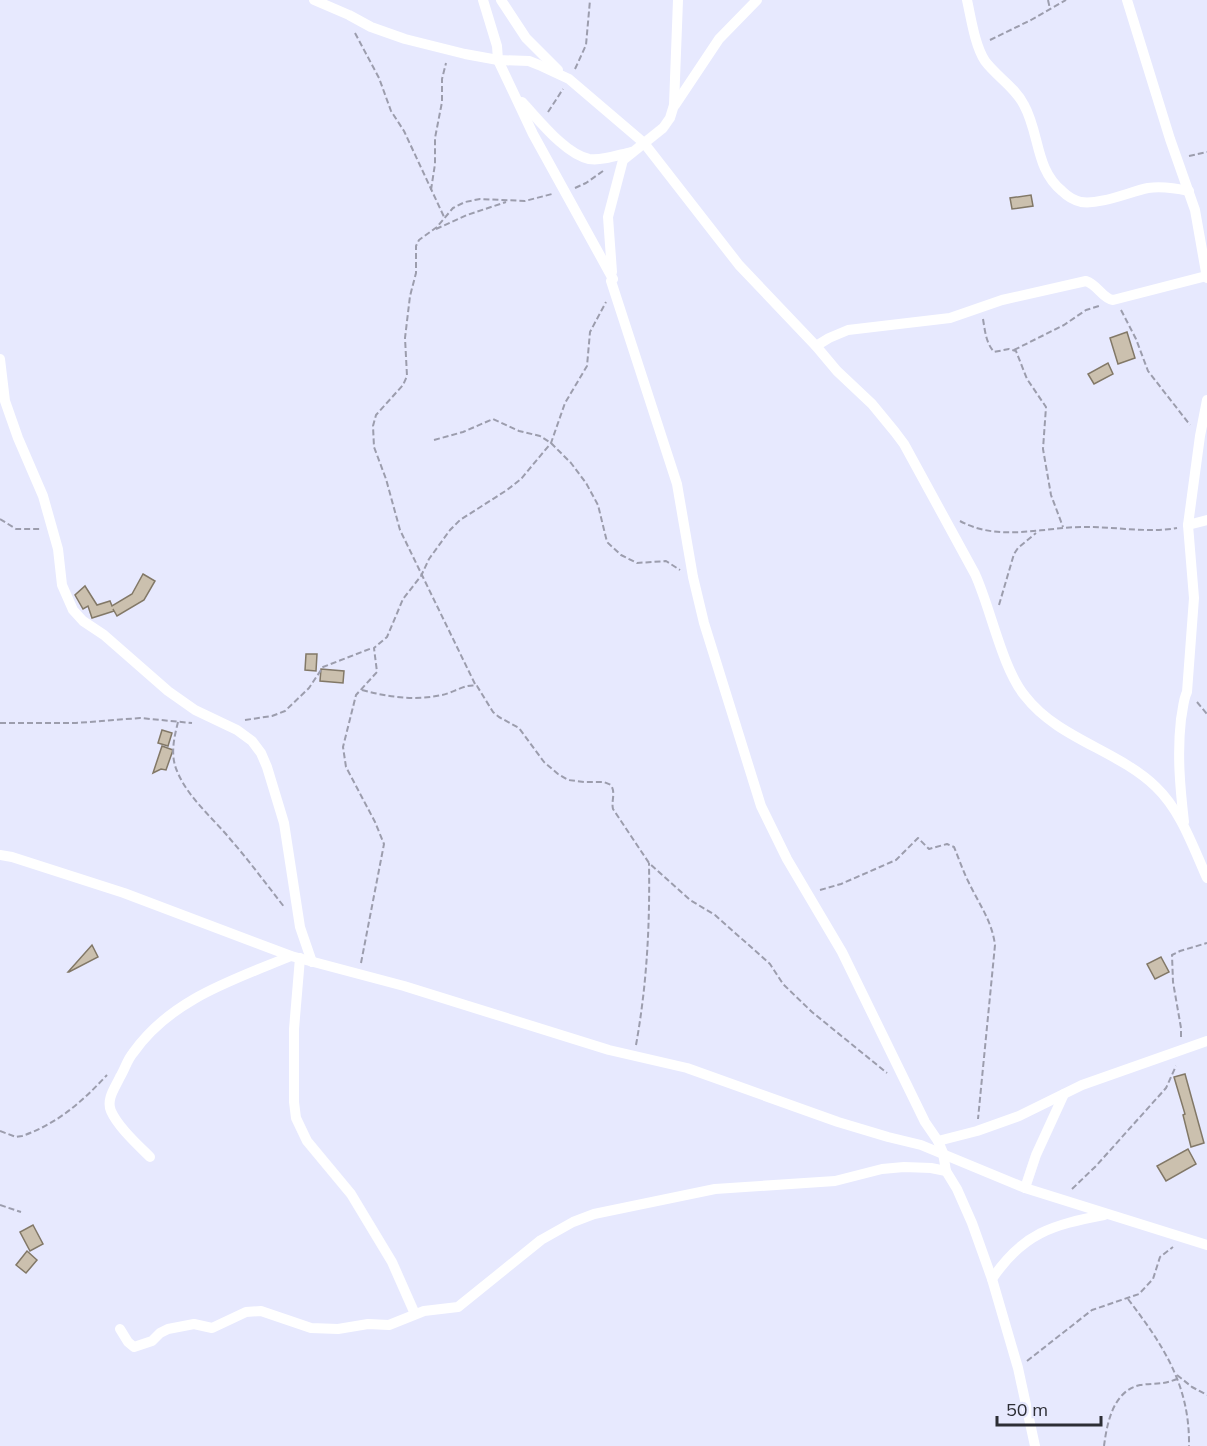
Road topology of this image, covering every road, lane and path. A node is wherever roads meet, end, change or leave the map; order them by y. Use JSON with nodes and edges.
{"nodes":[{"id":1,"x":314,"y":0,"type":"edge"},
{"id":2,"x":483,"y":0,"type":"edge"},
{"id":3,"x":501,"y":0,"type":"edge"},
{"id":4,"x":590,"y":0,"type":"edge"},
{"id":5,"x":678,"y":0,"type":"edge"},
{"id":6,"x":756,"y":0,"type":"edge"},
{"id":7,"x":967,"y":0,"type":"edge"},
{"id":8,"x":1048,"y":0,"type":"edge"},
{"id":9,"x":1066,"y":0,"type":"edge"},
{"id":10,"x":1127,"y":0,"type":"edge"},
{"id":11,"x":1050,"y":10,"type":"junction"},
{"id":12,"x":352,"y":29,"type":"dead end"},
{"id":13,"x":979,"y":45,"type":"junction"},
{"id":14,"x":449,"y":50,"type":"junction"},
{"id":15,"x":498,"y":60,"type":"junction"},
{"id":16,"x":567,"y":78,"type":"junction"},
{"id":17,"x":515,"y":95,"type":"junction"},
{"id":18,"x":674,"y":105,"type":"junction"},
{"id":19,"x":541,"y":122,"type":"junction"},
{"id":20,"x":644,"y":143,"type":"junction"},
{"id":21,"x":1207,"y":152,"type":"edge"},
{"id":22,"x":627,"y":156,"type":"junction"},
{"id":23,"x":1178,"y":162,"type":"junction"},
{"id":24,"x":431,"y":190,"type":"junction"},
{"id":25,"x":566,"y":191,"type":"junction"},
{"id":26,"x":1189,"y":191,"type":"junction"},
{"id":27,"x":509,"y":201,"type":"junction"},
{"id":28,"x":445,"y":219,"type":"junction"},
{"id":29,"x":432,"y":231,"type":"junction"},
{"id":30,"x":1207,"y":277,"type":"edge"},
{"id":31,"x":614,"y":284,"type":"junction"},
{"id":32,"x":1116,"y":299,"type":"junction"},
{"id":33,"x":981,"y":306,"type":"junction"},
{"id":34,"x":816,"y":346,"type":"junction"},
{"id":35,"x":1014,"y":350,"type":"junction"},
{"id":36,"x":0,"y":359,"type":"edge"},
{"id":37,"x":1207,"y":400,"type":"edge"},
{"id":38,"x":1200,"y":436,"type":"junction"},
{"id":39,"x":434,"y":440,"type":"dead end"},
{"id":40,"x":552,"y":443,"type":"junction"},
{"id":41,"x":954,"y":516,"type":"dead end"},
{"id":42,"x":0,"y":519,"type":"edge"},
{"id":43,"x":1207,"y":520,"type":"edge"},
{"id":44,"x":1188,"y":525,"type":"junction"},
{"id":45,"x":1064,"y":527,"type":"junction"},
{"id":46,"x":52,"y":528,"type":"junction"},
{"id":47,"x":1037,"y":532,"type":"junction"},
{"id":48,"x":421,"y":576,"type":"junction"},
{"id":49,"x":693,"y":577,"type":"junction"},
{"id":50,"x":994,"y":622,"type":"junction"},
{"id":51,"x":374,"y":648,"type":"junction"},
{"id":52,"x":475,"y":684,"type":"junction"},
{"id":53,"x":361,"y":689,"type":"junction"},
{"id":54,"x":178,"y":722,"type":"junction"},
{"id":55,"x":0,"y":723,"type":"edge"},
{"id":56,"x":198,"y":723,"type":"dead end"},
{"id":57,"x":228,"y":725,"type":"junction"},
{"id":58,"x":1184,"y":826,"type":"junction"},
{"id":59,"x":0,"y":850,"type":"edge"},
{"id":60,"x":0,"y":855,"type":"edge"},
{"id":61,"x":12,"y":857,"type":"junction"},
{"id":62,"x":649,"y":863,"type":"junction"},
{"id":63,"x":1207,"y":878,"type":"edge"},
{"id":64,"x":807,"y":894,"type":"junction"},
{"id":65,"x":285,"y":909,"type":"dead end"},
{"id":66,"x":1207,"y":942,"type":"edge"},
{"id":67,"x":296,"y":957,"type":"junction"},
{"id":68,"x":312,"y":962,"type":"junction"},
{"id":69,"x":360,"y":975,"type":"junction"},
{"id":70,"x":1207,"y":1041,"type":"edge"},
{"id":71,"x":1180,"y":1051,"type":"junction"},
{"id":72,"x":634,"y":1055,"type":"junction"},
{"id":73,"x":108,"y":1074,"type":"dead end"},
{"id":74,"x":907,"y":1086,"type":"junction"},
{"id":75,"x":1064,"y":1094,"type":"junction"},
{"id":76,"x":0,"y":1131,"type":"edge"},
{"id":77,"x":977,"y":1131,"type":"junction"},
{"id":78,"x":938,"y":1141,"type":"junction"},
{"id":79,"x":943,"y":1153,"type":"junction"},
{"id":80,"x":150,"y":1157,"type":"dead end"},
{"id":81,"x":946,"y":1171,"type":"junction"},
{"id":82,"x":1025,"y":1188,"type":"junction"},
{"id":83,"x":1061,"y":1200,"type":"junction"},
{"id":84,"x":0,"y":1205,"type":"edge"},
{"id":85,"x":21,"y":1212,"type":"dead end"},
{"id":86,"x":1107,"y":1214,"type":"junction"},
{"id":87,"x":1186,"y":1239,"type":"junction"},
{"id":88,"x":1207,"y":1245,"type":"edge"},
{"id":89,"x":992,"y":1279,"type":"junction"},
{"id":90,"x":1128,"y":1299,"type":"junction"},
{"id":91,"x":415,"y":1314,"type":"junction"},
{"id":92,"x":120,"y":1329,"type":"dead end"},
{"id":93,"x":1018,"y":1368,"type":"junction"},
{"id":94,"x":1177,"y":1375,"type":"junction"},
{"id":95,"x":1177,"y":1379,"type":"junction"},
{"id":96,"x":1207,"y":1395,"type":"edge"},
{"id":97,"x":1035,"y":1446,"type":"edge"},
{"id":98,"x":1104,"y":1446,"type":"edge"},
{"id":99,"x":1189,"y":1446,"type":"edge"}],
"edges":[{"from":1,"to":14,"type":"street"},
{"from":2,"to":15,"type":"street"},
{"from":3,"to":16,"type":"street"},
{"from":4,"to":16,"type":"path"},
{"from":5,"to":18,"type":"street"},
{"from":6,"to":18,"type":"street"},
{"from":7,"to":13,"type":"street"},
{"from":8,"to":11,"type":"path"},
{"from":9,"to":11,"type":"path"},
{"from":10,"to":23,"type":"street"},
{"from":11,"to":13,"type":"path"},
{"from":12,"to":24,"type":"path"},
{"from":13,"to":26,"type":"street"},
{"from":14,"to":15,"type":"street"},
{"from":14,"to":24,"type":"path"},
{"from":15,"to":16,"type":"street"},
{"from":15,"to":17,"type":"street"},
{"from":16,"to":19,"type":"path"},
{"from":16,"to":20,"type":"street"},
{"from":17,"to":19,"type":"street"},
{"from":17,"to":25,"type":"street"},
{"from":18,"to":20,"type":"street"},
{"from":19,"to":22,"type":"street"},
{"from":20,"to":22,"type":"street"},
{"from":20,"to":34,"type":"street"},
{"from":21,"to":23,"type":"path"},
{"from":22,"to":25,"type":"path"},
{"from":22,"to":31,"type":"street"},
{"from":23,"to":26,"type":"street"},
{"from":24,"to":28,"type":"path"},
{"from":25,"to":27,"type":"path"},
{"from":25,"to":31,"type":"street"},
{"from":26,"to":30,"type":"street"},
{"from":27,"to":28,"type":"path"},
{"from":27,"to":29,"type":"path"},
{"from":28,"to":29,"type":"path"},
{"from":29,"to":48,"type":"path"},
{"from":30,"to":32,"type":"street"},
{"from":31,"to":40,"type":"path"},
{"from":31,"to":49,"type":"street"},
{"from":32,"to":33,"type":"street"},
{"from":32,"to":35,"type":"path"},
{"from":32,"to":38,"type":"path"},
{"from":33,"to":34,"type":"street"},
{"from":33,"to":35,"type":"path"},
{"from":34,"to":50,"type":"street"},
{"from":35,"to":45,"type":"path"},
{"from":36,"to":46,"type":"street"},
{"from":37,"to":38,"type":"street"},
{"from":38,"to":44,"type":"street"},
{"from":39,"to":40,"type":"path"},
{"from":40,"to":48,"type":"path"},
{"from":40,"to":49,"type":"path"},
{"from":41,"to":47,"type":"path"},
{"from":42,"to":46,"type":"path"},
{"from":43,"to":44,"type":"street"},
{"from":44,"to":45,"type":"path"},
{"from":44,"to":58,"type":"street"},
{"from":45,"to":47,"type":"path"},
{"from":46,"to":57,"type":"street"},
{"from":47,"to":50,"type":"path"},
{"from":48,"to":51,"type":"path"},
{"from":48,"to":52,"type":"path"},
{"from":49,"to":64,"type":"street"},
{"from":50,"to":58,"type":"street"},
{"from":51,"to":53,"type":"path"},
{"from":51,"to":57,"type":"path"},
{"from":52,"to":53,"type":"path"},
{"from":52,"to":62,"type":"path"},
{"from":53,"to":69,"type":"path"},
{"from":54,"to":55,"type":"path"},
{"from":54,"to":56,"type":"path"},
{"from":54,"to":65,"type":"path"},
{"from":57,"to":68,"type":"street"},
{"from":58,"to":63,"type":"street"},
{"from":59,"to":61,"type":"street"},
{"from":60,"to":61,"type":"street"},
{"from":61,"to":67,"type":"street"},
{"from":62,"to":72,"type":"path"},
{"from":62,"to":74,"type":"path"},
{"from":64,"to":74,"type":"street"},
{"from":64,"to":77,"type":"path"},
{"from":66,"to":71,"type":"path"},
{"from":67,"to":68,"type":"street"},
{"from":67,"to":80,"type":"street"},
{"from":67,"to":91,"type":"street"},
{"from":68,"to":69,"type":"street"},
{"from":69,"to":72,"type":"street"},
{"from":70,"to":71,"type":"street"},
{"from":71,"to":75,"type":"street"},
{"from":71,"to":83,"type":"path"},
{"from":72,"to":79,"type":"street"},
{"from":73,"to":76,"type":"path"},
{"from":74,"to":78,"type":"street"},
{"from":75,"to":77,"type":"street"},
{"from":75,"to":82,"type":"street"},
{"from":77,"to":78,"type":"street"},
{"from":78,"to":79,"type":"street"},
{"from":79,"to":81,"type":"street"},
{"from":79,"to":82,"type":"street"},
{"from":81,"to":89,"type":"street"},
{"from":81,"to":91,"type":"street"},
{"from":82,"to":83,"type":"street"},
{"from":83,"to":86,"type":"street"},
{"from":84,"to":85,"type":"path"},
{"from":86,"to":87,"type":"street"},
{"from":86,"to":89,"type":"street"},
{"from":87,"to":88,"type":"street"},
{"from":87,"to":90,"type":"path"},
{"from":89,"to":93,"type":"street"},
{"from":90,"to":93,"type":"path"},
{"from":90,"to":94,"type":"path"},
{"from":91,"to":92,"type":"street"},
{"from":93,"to":97,"type":"street"},
{"from":94,"to":95,"type":"path"},
{"from":94,"to":96,"type":"path"},
{"from":95,"to":98,"type":"path"},
{"from":95,"to":99,"type":"path"}]}
